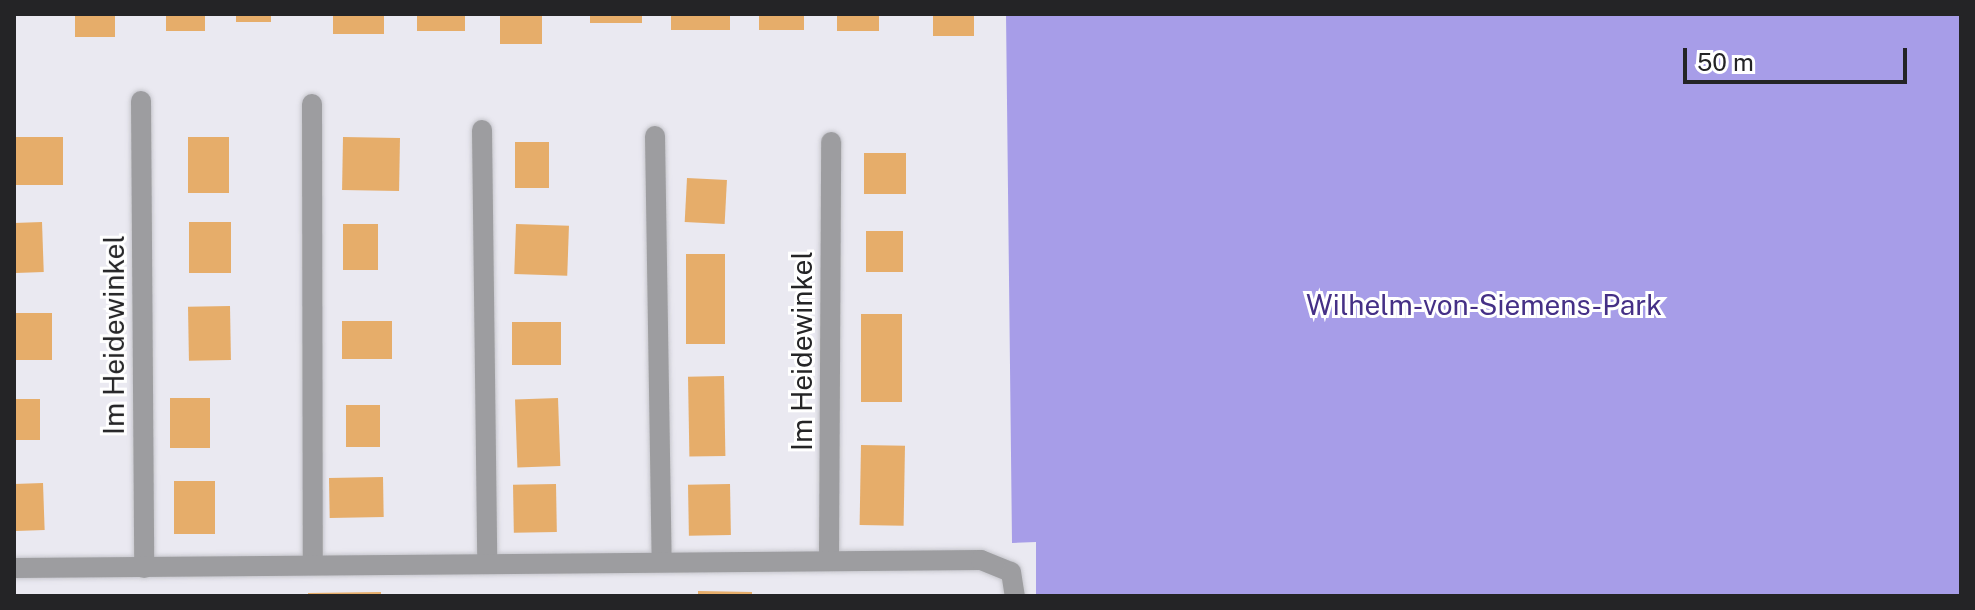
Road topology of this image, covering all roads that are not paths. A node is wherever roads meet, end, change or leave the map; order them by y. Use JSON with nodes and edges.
{"nodes":[{"id":1,"x":141,"y":101,"type":"dead end"},
{"id":2,"x":312,"y":104,"type":"dead end"},
{"id":3,"x":482,"y":130,"type":"dead end"},
{"id":4,"x":655,"y":136,"type":"dead end"},
{"id":5,"x":831,"y":142,"type":"dead end"},
{"id":6,"x":829,"y":560,"type":"junction"},
{"id":7,"x":662,"y":561,"type":"junction"},
{"id":8,"x":487,"y":563,"type":"junction"},
{"id":9,"x":313,"y":565,"type":"junction"},
{"id":10,"x":14,"y":568,"type":"edge"},
{"id":11,"x":144,"y":568,"type":"junction"},
{"id":12,"x":1015,"y":596,"type":"edge"}],
"edges":[{"from":1,"to":11,"type":"street","name":"Im Heidewinkel"},
{"from":2,"to":9,"type":"street"},
{"from":3,"to":8,"type":"street"},
{"from":4,"to":7,"type":"street"},
{"from":5,"to":6,"type":"street","name":"Im Heidewinkel"},
{"from":6,"to":7,"type":"street"},
{"from":6,"to":12,"type":"street"},
{"from":7,"to":8,"type":"street"},
{"from":8,"to":9,"type":"street"},
{"from":9,"to":11,"type":"street"},
{"from":10,"to":11,"type":"street"}]}
